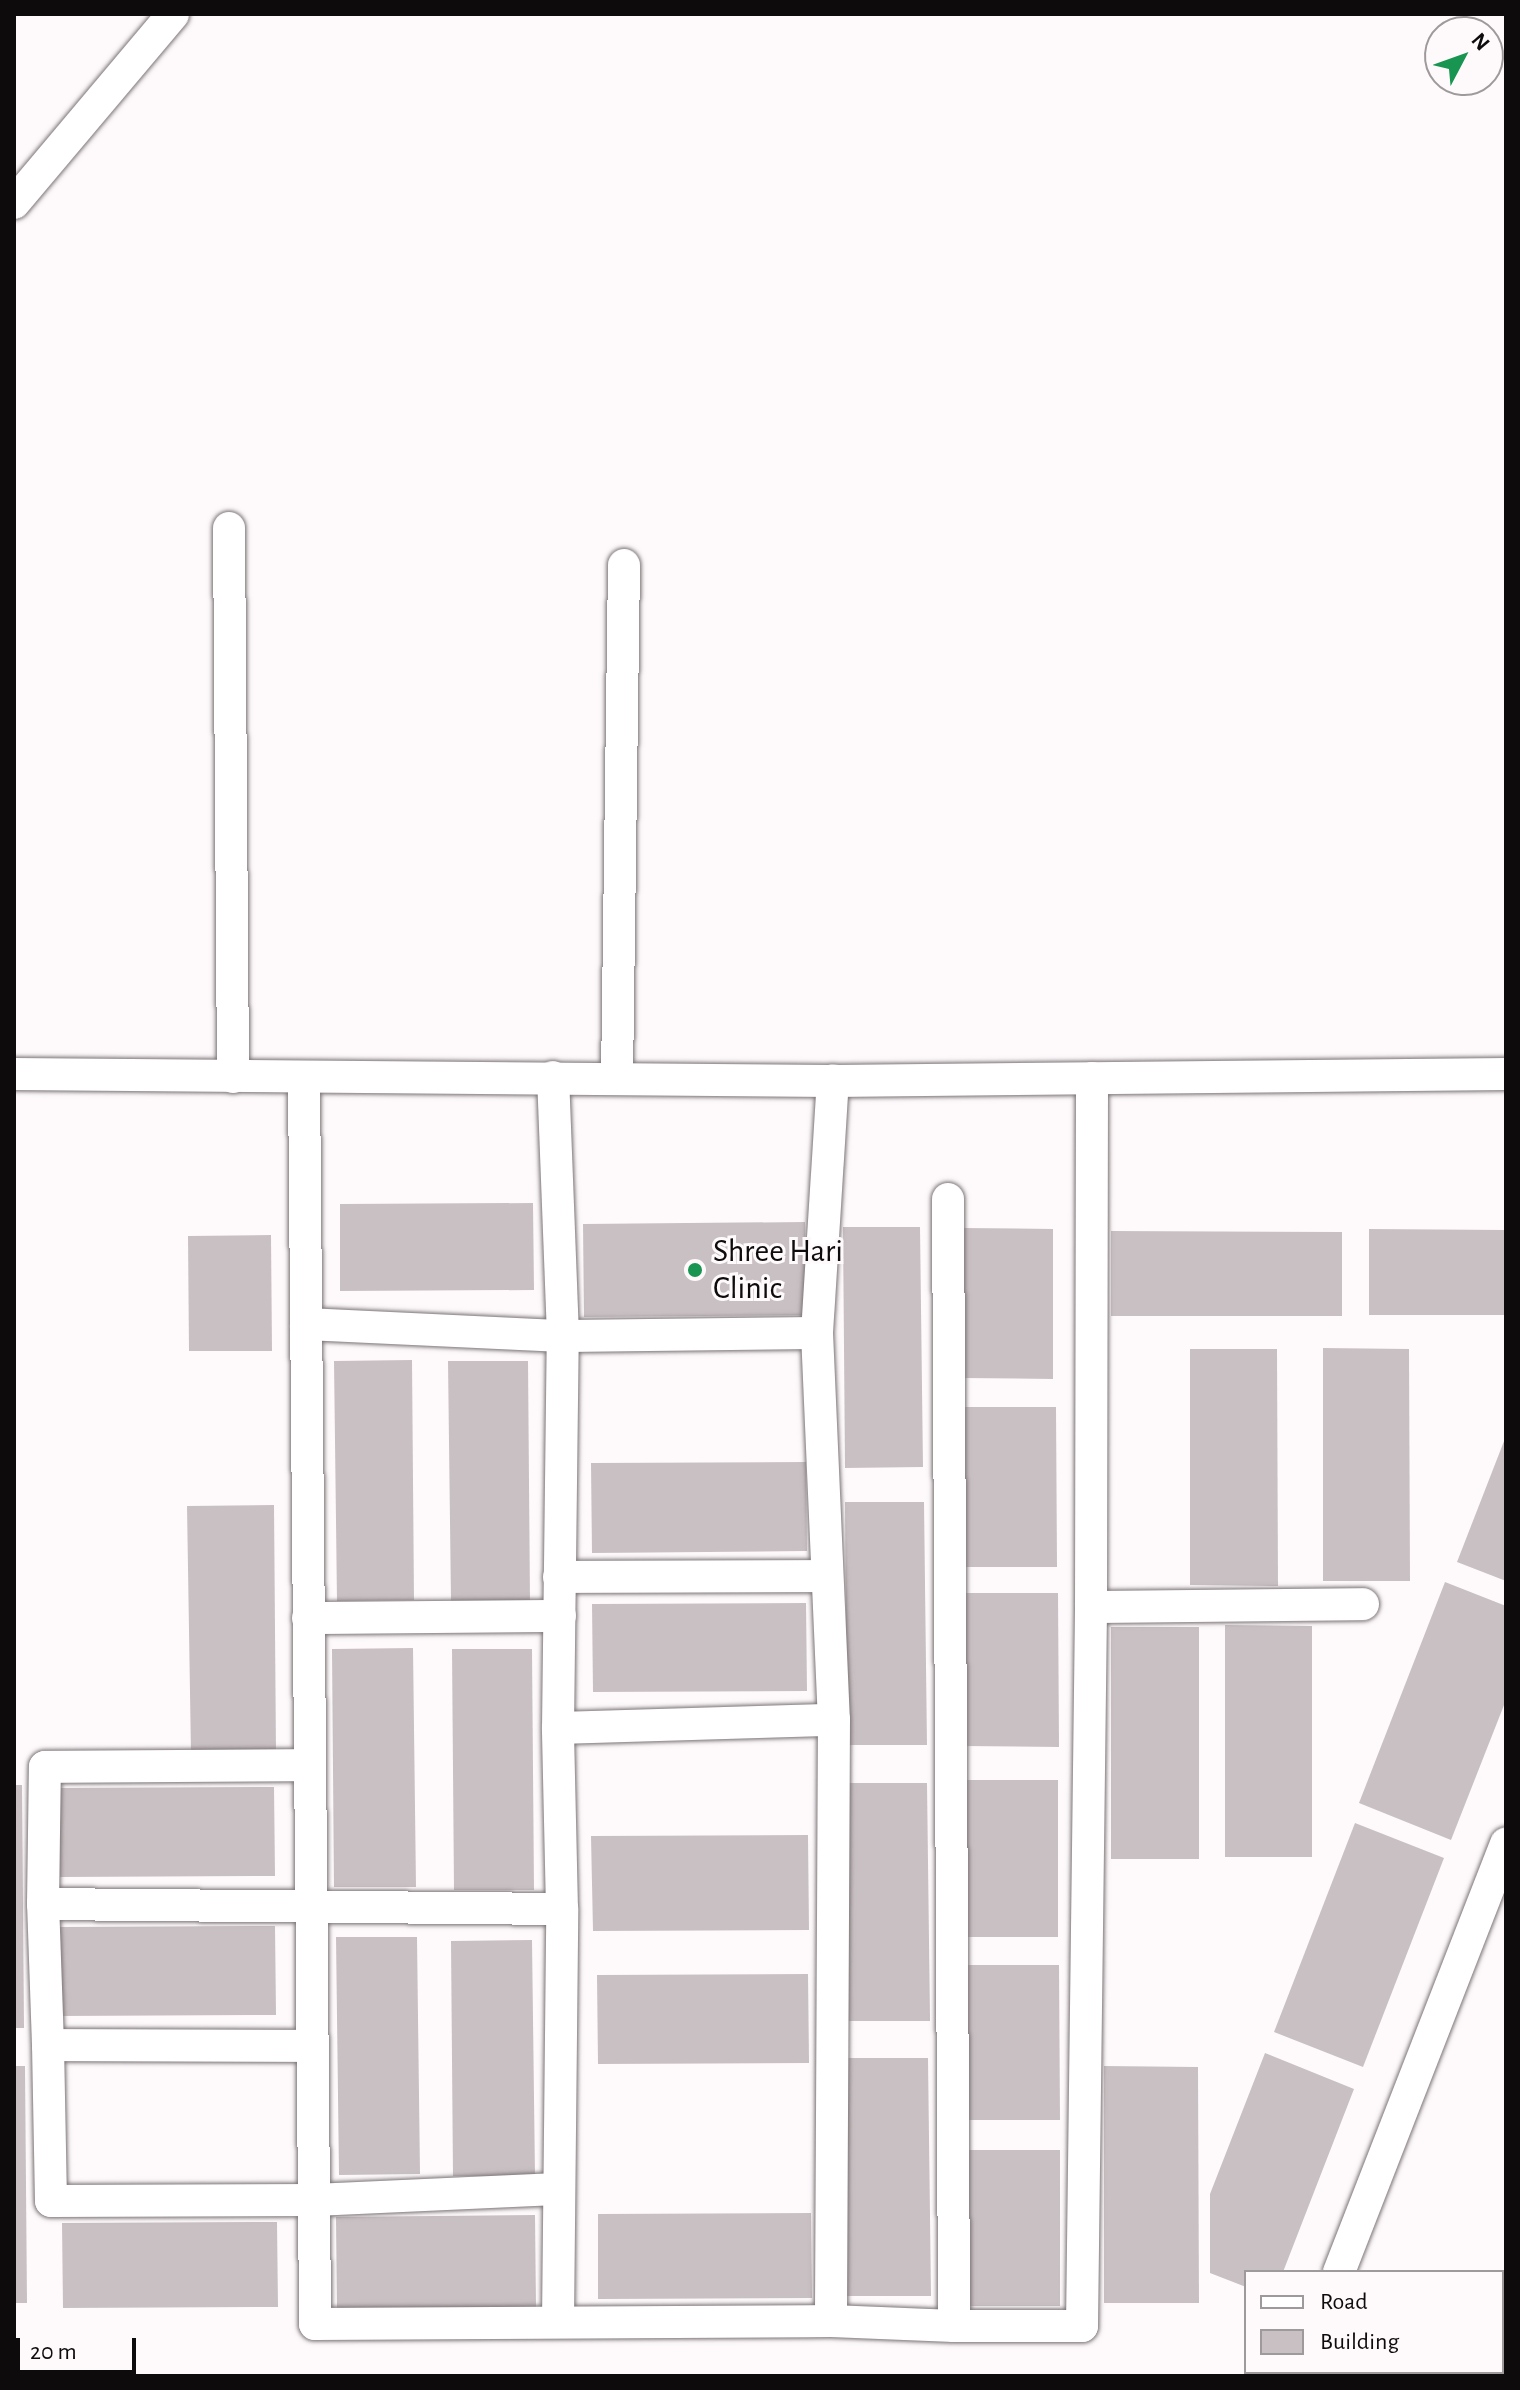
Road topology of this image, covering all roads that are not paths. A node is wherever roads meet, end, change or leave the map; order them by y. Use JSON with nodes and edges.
{"nodes":[{"id":1,"x":173,"y":14,"type":"edge"},
{"id":2,"x":14,"y":203,"type":"edge"},
{"id":3,"x":229,"y":528,"type":"dead end"},
{"id":4,"x":624,"y":565,"type":"dead end"},
{"id":5,"x":14,"y":1074,"type":"edge"},
{"id":6,"x":1506,"y":1074,"type":"edge"},
{"id":7,"x":233,"y":1077,"type":"junction"},
{"id":8,"x":553,"y":1077,"type":"junction"},
{"id":9,"x":304,"y":1078,"type":"junction"},
{"id":10,"x":617,"y":1078,"type":"junction"},
{"id":11,"x":1092,"y":1078,"type":"junction"},
{"id":12,"x":833,"y":1081,"type":"junction"},
{"id":13,"x":948,"y":1199,"type":"dead end"},
{"id":14,"x":306,"y":1324,"type":"junction"},
{"id":15,"x":817,"y":1333,"type":"junction"},
{"id":16,"x":563,"y":1336,"type":"junction"},
{"id":17,"x":826,"y":1576,"type":"junction"},
{"id":18,"x":559,"y":1577,"type":"junction"},
{"id":19,"x":1363,"y":1604,"type":"dead end"},
{"id":20,"x":1091,"y":1607,"type":"junction"},
{"id":21,"x":560,"y":1616,"type":"junction"},
{"id":22,"x":308,"y":1618,"type":"junction"},
{"id":23,"x":834,"y":1720,"type":"junction"},
{"id":24,"x":558,"y":1728,"type":"junction"},
{"id":25,"x":310,"y":1765,"type":"junction"},
{"id":26,"x":1506,"y":1843,"type":"edge"},
{"id":27,"x":43,"y":1904,"type":"junction"},
{"id":28,"x":312,"y":1905,"type":"junction"},
{"id":29,"x":562,"y":1909,"type":"junction"},
{"id":30,"x":48,"y":2045,"type":"junction"},
{"id":31,"x":312,"y":2046,"type":"junction"},
{"id":32,"x":559,"y":2189,"type":"junction"},
{"id":33,"x":314,"y":2200,"type":"junction"},
{"id":34,"x":1340,"y":2270,"type":"edge"},
{"id":35,"x":558,"y":2321,"type":"junction"},
{"id":36,"x":831,"y":2321,"type":"junction"},
{"id":37,"x":954,"y":2326,"type":"junction"}],
"edges":[{"from":1,"to":2,"type":"street"},
{"from":3,"to":7,"type":"street"},
{"from":4,"to":10,"type":"street"},
{"from":5,"to":7,"type":"street"},
{"from":6,"to":11,"type":"street"},
{"from":7,"to":9,"type":"street"},
{"from":8,"to":9,"type":"street"},
{"from":8,"to":10,"type":"street"},
{"from":8,"to":16,"type":"street"},
{"from":9,"to":14,"type":"street"},
{"from":10,"to":12,"type":"street"},
{"from":11,"to":12,"type":"street"},
{"from":11,"to":20,"type":"street"},
{"from":12,"to":15,"type":"street"},
{"from":13,"to":37,"type":"street"},
{"from":14,"to":16,"type":"street"},
{"from":14,"to":22,"type":"street"},
{"from":15,"to":16,"type":"street"},
{"from":15,"to":17,"type":"street"},
{"from":16,"to":18,"type":"street"},
{"from":17,"to":18,"type":"street"},
{"from":17,"to":23,"type":"street"},
{"from":18,"to":21,"type":"street"},
{"from":19,"to":20,"type":"street"},
{"from":20,"to":37,"type":"street"},
{"from":21,"to":22,"type":"street"},
{"from":21,"to":24,"type":"street"},
{"from":22,"to":25,"type":"street"},
{"from":23,"to":24,"type":"street"},
{"from":23,"to":36,"type":"street"},
{"from":24,"to":29,"type":"street"},
{"from":25,"to":27,"type":"street"},
{"from":25,"to":28,"type":"street"},
{"from":26,"to":34,"type":"street"},
{"from":27,"to":28,"type":"street"},
{"from":27,"to":30,"type":"street"},
{"from":28,"to":29,"type":"street"},
{"from":28,"to":31,"type":"street"},
{"from":29,"to":32,"type":"street"},
{"from":30,"to":31,"type":"street"},
{"from":30,"to":33,"type":"street"},
{"from":31,"to":33,"type":"street"},
{"from":32,"to":33,"type":"street"},
{"from":32,"to":35,"type":"street"},
{"from":33,"to":35,"type":"street"},
{"from":35,"to":36,"type":"street"},
{"from":36,"to":37,"type":"street"}]}
